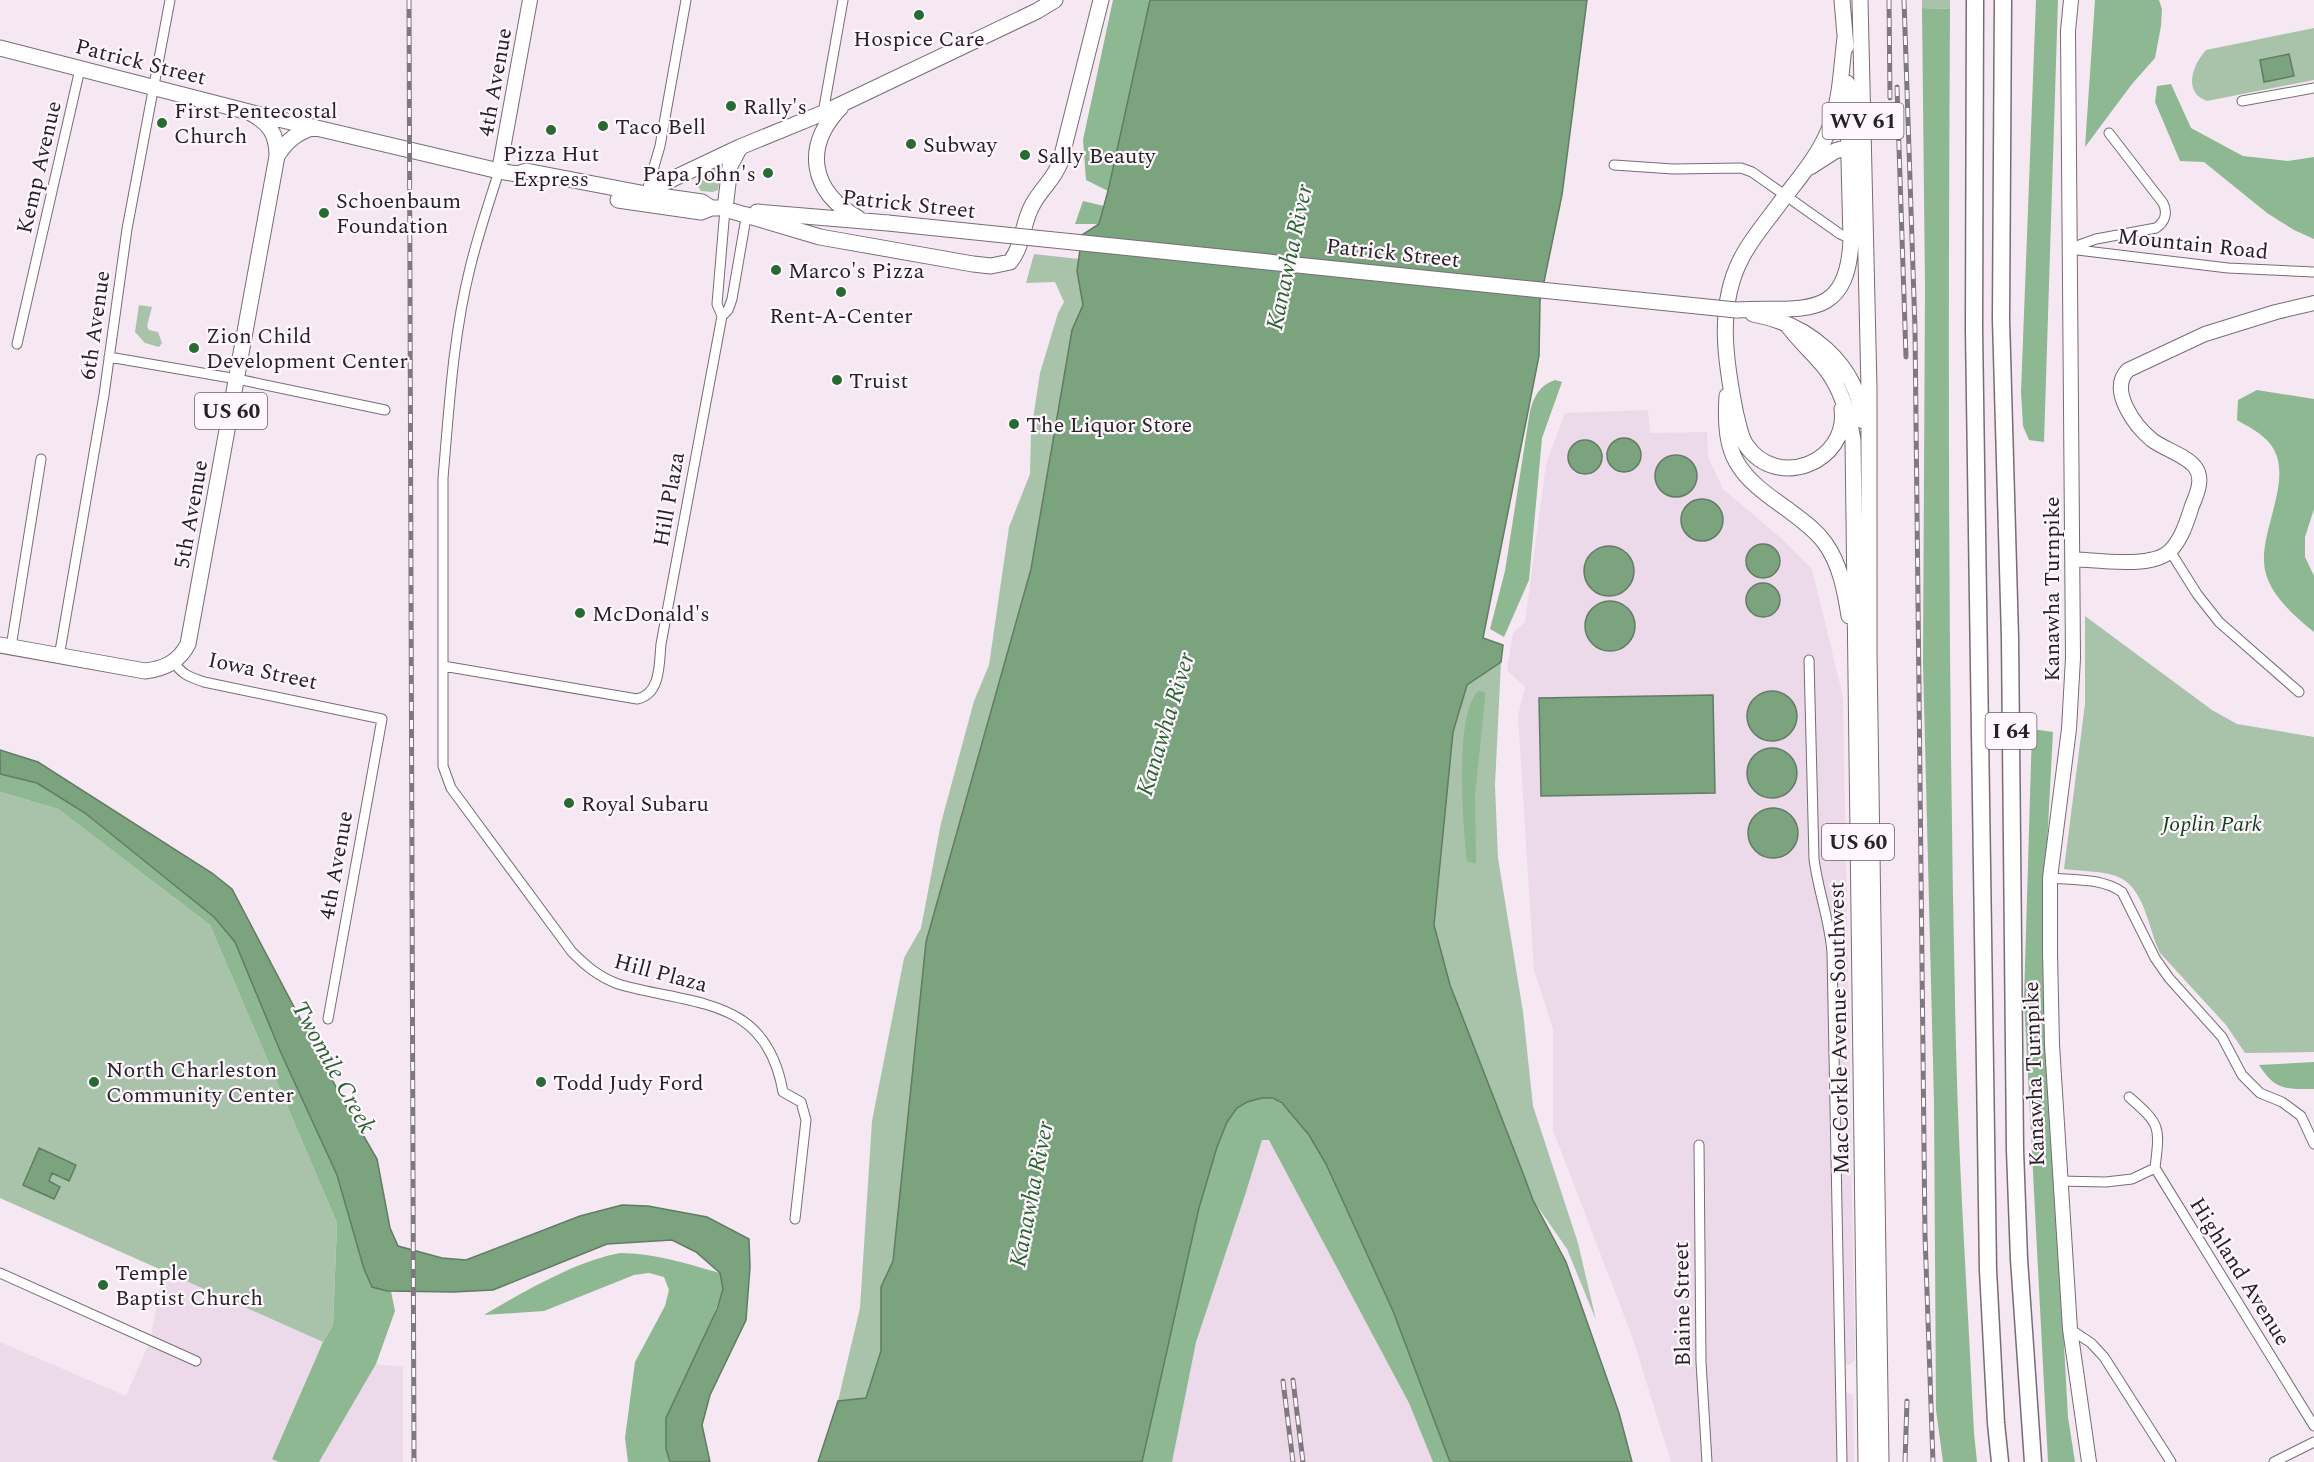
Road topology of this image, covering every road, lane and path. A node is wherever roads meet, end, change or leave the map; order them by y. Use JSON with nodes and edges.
{"nodes":[{"id":1,"x":170,"y":0,"type":"edge"},
{"id":2,"x":530,"y":0,"type":"edge"},
{"id":3,"x":686,"y":0,"type":"edge"},
{"id":4,"x":843,"y":0,"type":"edge"},
{"id":5,"x":1055,"y":0,"type":"edge"},
{"id":6,"x":1842,"y":0,"type":"edge"},
{"id":7,"x":1860,"y":0,"type":"edge"},
{"id":8,"x":1975,"y":0,"type":"edge"},
{"id":9,"x":2003,"y":0,"type":"edge"},
{"id":10,"x":2071,"y":0,"type":"edge"},
{"id":11,"x":1100,"y":1,"type":"edge"},
{"id":12,"x":1845,"y":38,"type":"junction"},
{"id":13,"x":0,"y":48,"type":"edge"},
{"id":14,"x":80,"y":69,"type":"junction"},
{"id":15,"x":154,"y":87,"type":"junction"},
{"id":16,"x":2314,"y":88,"type":"edge"},
{"id":17,"x":2242,"y":101,"type":"dead end"},
{"id":18,"x":845,"y":102,"type":"junction"},
{"id":19,"x":249,"y":112,"type":"junction"},
{"id":20,"x":823,"y":113,"type":"junction"},
{"id":21,"x":314,"y":127,"type":"junction"},
{"id":22,"x":2109,"y":133,"type":"dead end"},
{"id":23,"x":1857,"y":145,"type":"junction"},
{"id":24,"x":740,"y":147,"type":"junction"},
{"id":25,"x":278,"y":156,"type":"junction"},
{"id":26,"x":1614,"y":165,"type":"dead end"},
{"id":27,"x":1807,"y":168,"type":"junction"},
{"id":28,"x":499,"y":171,"type":"junction"},
{"id":29,"x":517,"y":174,"type":"junction"},
{"id":30,"x":646,"y":194,"type":"junction"},
{"id":31,"x":1787,"y":195,"type":"junction"},
{"id":32,"x":718,"y":209,"type":"junction"},
{"id":33,"x":746,"y":213,"type":"junction"},
{"id":34,"x":863,"y":220,"type":"junction"},
{"id":35,"x":1858,"y":241,"type":"junction"},
{"id":36,"x":2069,"y":249,"type":"junction"},
{"id":37,"x":2314,"y":272,"type":"edge"},
{"id":38,"x":2314,"y":303,"type":"edge"},
{"id":39,"x":722,"y":316,"type":"junction"},
{"id":40,"x":1786,"y":320,"type":"junction"},
{"id":41,"x":18,"y":344,"type":"dead end"},
{"id":42,"x":109,"y":357,"type":"junction"},
{"id":43,"x":1729,"y":378,"type":"junction"},
{"id":44,"x":237,"y":379,"type":"junction"},
{"id":45,"x":1838,"y":388,"type":"junction"},
{"id":46,"x":385,"y":410,"type":"dead end"},
{"id":47,"x":41,"y":459,"type":"dead end"},
{"id":48,"x":1868,"y":466,"type":"junction"},
{"id":49,"x":2170,"y":551,"type":"junction"},
{"id":50,"x":2072,"y":559,"type":"junction"},
{"id":51,"x":6,"y":646,"type":"edge"},
{"id":52,"x":59,"y":657,"type":"junction"},
{"id":53,"x":1809,"y":660,"type":"dead end"},
{"id":54,"x":174,"y":662,"type":"junction"},
{"id":55,"x":443,"y":666,"type":"junction"},
{"id":56,"x":1857,"y":674,"type":"junction"},
{"id":57,"x":2300,"y":692,"type":"dead end"},
{"id":58,"x":382,"y":719,"type":"joint"},
{"id":59,"x":2050,"y":878,"type":"junction"},
{"id":60,"x":328,"y":1020,"type":"dead end"},
{"id":61,"x":2129,"y":1096,"type":"dead end"},
{"id":62,"x":2314,"y":1144,"type":"edge"},
{"id":63,"x":1699,"y":1145,"type":"dead end"},
{"id":64,"x":2155,"y":1168,"type":"junction"},
{"id":65,"x":2059,"y":1181,"type":"junction"},
{"id":66,"x":795,"y":1219,"type":"dead end"},
{"id":67,"x":0,"y":1273,"type":"edge"},
{"id":68,"x":2070,"y":1329,"type":"junction"},
{"id":69,"x":196,"y":1361,"type":"dead end"},
{"id":70,"x":2314,"y":1426,"type":"edge"},
{"id":71,"x":2314,"y":1442,"type":"edge"},
{"id":72,"x":1707,"y":1462,"type":"edge"},
{"id":73,"x":1842,"y":1462,"type":"edge"},
{"id":74,"x":1866,"y":1462,"type":"edge"},
{"id":75,"x":1881,"y":1462,"type":"edge"},
{"id":76,"x":2000,"y":1462,"type":"edge"},
{"id":77,"x":2033,"y":1462,"type":"edge"},
{"id":78,"x":2089,"y":1462,"type":"edge"},
{"id":79,"x":2171,"y":1462,"type":"edge"},
{"id":80,"x":2274,"y":1462,"type":"edge"}],
"edges":[{"from":1,"to":15,"type":"street","name":"6th Avenue"},
{"from":2,"to":28,"type":"main road","name":"4th Avenue"},
{"from":3,"to":30,"type":"street"},
{"from":4,"to":20,"type":"street"},
{"from":5,"to":18,"type":"main road"},
{"from":6,"to":12,"type":"main road","number":"WV 61"},
{"from":7,"to":23,"type":"main road","number":"WV 61"},
{"from":8,"to":76,"type":"highway","number":"I 64"},
{"from":9,"to":77,"type":"highway","number":"I 64"},
{"from":10,"to":36,"type":"main road","name":"Kanawha Turnpike"},
{"from":11,"to":33,"type":"main road"},
{"from":12,"to":23,"type":"main road","number":"WV 61"},
{"from":12,"to":27,"type":"main road"},
{"from":13,"to":14,"type":"main road","name":"Patrick Street"},
{"from":14,"to":15,"type":"main road","name":"Patrick Street"},
{"from":14,"to":41,"type":"street","name":"Kemp Avenue"},
{"from":15,"to":19,"type":"main road","name":"Patrick Street"},
{"from":15,"to":42,"type":"street","name":"6th Avenue"},
{"from":16,"to":17,"type":"street"},
{"from":18,"to":20,"type":"main road"},
{"from":18,"to":34,"type":"main road"},
{"from":19,"to":21,"type":"main road","name":"Patrick Street"},
{"from":19,"to":25,"type":"main road"},
{"from":20,"to":24,"type":"main road"},
{"from":21,"to":25,"type":"main road"},
{"from":21,"to":28,"type":"main road","name":"Patrick Street"},
{"from":22,"to":36,"type":"street"},
{"from":23,"to":27,"type":"main road"},
{"from":23,"to":35,"type":"main road","number":"WV 61"},
{"from":24,"to":30,"type":"main road"},
{"from":24,"to":32,"type":"main road"},
{"from":25,"to":44,"type":"main road","name":"5th Avenue","number":"US 60"},
{"from":26,"to":31,"type":"street"},
{"from":27,"to":31,"type":"main road"},
{"from":28,"to":29,"type":"main road","name":"Patrick Street"},
{"from":28,"to":55,"type":"street","name":"Hill Plaza"},
{"from":29,"to":30,"type":"main road","name":"Patrick Street"},
{"from":29,"to":32,"type":"main road","name":"Patrick Street"},
{"from":30,"to":32,"type":"main road","name":"Patrick Street"},
{"from":31,"to":35,"type":"street"},
{"from":31,"to":43,"type":"main road"},
{"from":32,"to":33,"type":"main road"},
{"from":32,"to":39,"type":"street","name":"Hill Plaza"},
{"from":33,"to":34,"type":"main road","name":"Patrick Street","number":"US 60"},
{"from":33,"to":39,"type":"street","name":"Hill Plaza"},
{"from":34,"to":40,"type":"main road","name":"Patrick Street","number":"US 60","bridge":true},
{"from":35,"to":40,"type":"main road"},
{"from":35,"to":48,"type":"main road"},
{"from":36,"to":37,"type":"street","name":"Mountain Road"},
{"from":36,"to":50,"type":"main road","name":"Kanawha Turnpike"},
{"from":38,"to":49,"type":"main road"},
{"from":39,"to":55,"type":"street","name":"Hill Plaza"},
{"from":40,"to":45,"type":"main road","name":"MacCorkle Avenue Southwest","number":"US 60"},
{"from":40,"to":48,"type":"main road","name":"Patrick Street","number":"US 60"},
{"from":42,"to":44,"type":"street"},
{"from":42,"to":52,"type":"street","name":"6th Avenue"},
{"from":43,"to":45,"type":"main road"},
{"from":43,"to":56,"type":"main road"},
{"from":44,"to":46,"type":"street"},
{"from":44,"to":54,"type":"main road","name":"5th Avenue","number":"US 60"},
{"from":45,"to":56,"type":"main road","name":"MacCorkle Avenue Southwest","number":"US 60"},
{"from":47,"to":51,"type":"street"},
{"from":48,"to":75,"type":"main road","name":"MacCorkle Avenue Southwest","number":"US 60"},
{"from":49,"to":50,"type":"main road"},
{"from":49,"to":57,"type":"street"},
{"from":50,"to":59,"type":"main road","name":"Kanawha Turnpike"},
{"from":51,"to":52,"type":"main road","name":"Iowa Street"},
{"from":52,"to":54,"type":"main road","name":"Iowa Street"},
{"from":53,"to":73,"type":"street"},
{"from":54,"to":58,"type":"street","name":"Iowa Street"},
{"from":55,"to":66,"type":"street","name":"Hill Plaza"},
{"from":56,"to":74,"type":"main road","name":"MacCorkle Avenue Southwest","number":"US 60"},
{"from":58,"to":60,"type":"street","name":"4th Avenue"},
{"from":59,"to":62,"type":"street"},
{"from":59,"to":65,"type":"main road","name":"Kanawha Turnpike"},
{"from":61,"to":64,"type":"street"},
{"from":63,"to":72,"type":"street","name":"Blaine Street"},
{"from":64,"to":65,"type":"street"},
{"from":64,"to":70,"type":"street","name":"Highland Avenue"},
{"from":65,"to":68,"type":"main road","name":"Kanawha Turnpike"},
{"from":67,"to":69,"type":"street"},
{"from":68,"to":78,"type":"main road","name":"Kanawha Turnpike"},
{"from":68,"to":79,"type":"street"},
{"from":71,"to":80,"type":"street"}]}
